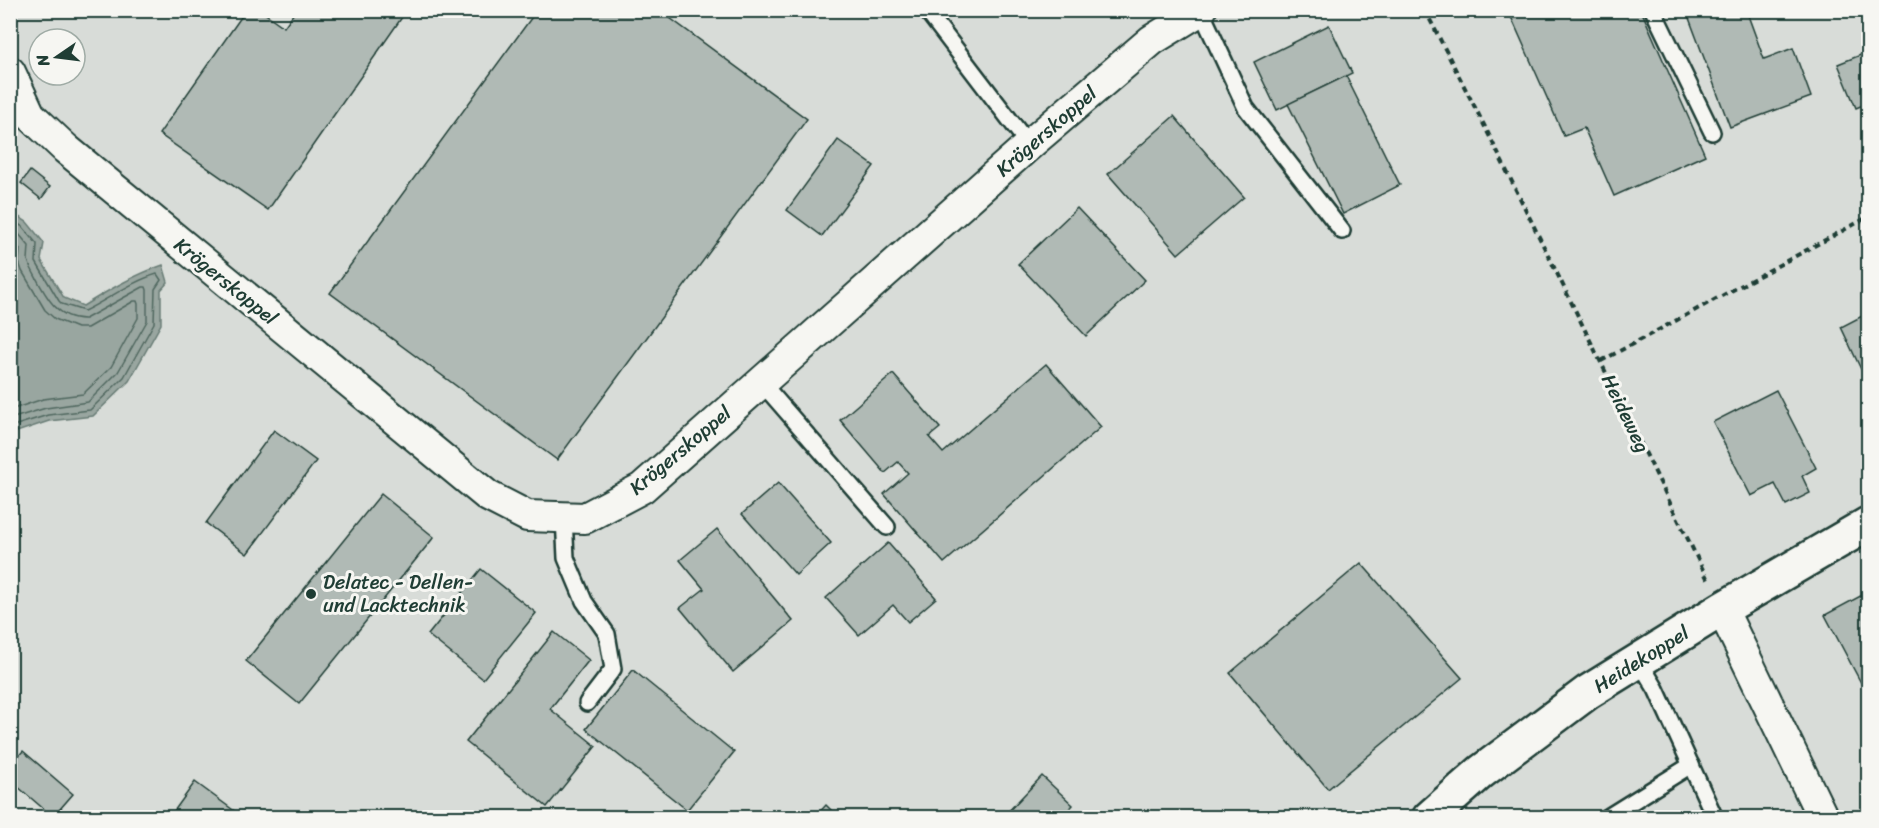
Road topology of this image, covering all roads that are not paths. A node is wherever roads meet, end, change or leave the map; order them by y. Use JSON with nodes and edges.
{"nodes":[{"id":1,"x":926,"y":10,"type":"edge"},
{"id":2,"x":1201,"y":10,"type":"edge"},
{"id":3,"x":1653,"y":10,"type":"edge"},
{"id":4,"x":10,"y":72,"type":"edge"},
{"id":5,"x":1712,"y":132,"type":"dead end"},
{"id":6,"x":1029,"y":145,"type":"junction"},
{"id":7,"x":1342,"y":231,"type":"dead end"},
{"id":8,"x":761,"y":382,"type":"junction"},
{"id":9,"x":564,"y":518,"type":"junction"},
{"id":10,"x":1869,"y":524,"type":"edge"},
{"id":11,"x":887,"y":527,"type":"dead end"},
{"id":12,"x":1722,"y":609,"type":"junction"},
{"id":13,"x":1639,"y":661,"type":"junction"},
{"id":14,"x":586,"y":703,"type":"dead end"},
{"id":15,"x":1691,"y":765,"type":"junction"},
{"id":16,"x":1429,"y":818,"type":"edge"},
{"id":17,"x":1606,"y":818,"type":"edge"},
{"id":18,"x":1716,"y":818,"type":"edge"},
{"id":19,"x":1822,"y":818,"type":"edge"}],
"edges":[{"from":1,"to":6,"type":"lane"},
{"from":2,"to":6,"type":"street","name":"Krögerskoppel"},
{"from":2,"to":7,"type":"lane"},
{"from":3,"to":5,"type":"lane"},
{"from":4,"to":9,"type":"street","name":"Krögerskoppel"},
{"from":6,"to":8,"type":"street","name":"Krögerskoppel"},
{"from":8,"to":9,"type":"street","name":"Krögerskoppel"},
{"from":8,"to":11,"type":"lane"},
{"from":9,"to":14,"type":"lane"},
{"from":10,"to":12,"type":"street","name":"Heidekoppel"},
{"from":12,"to":13,"type":"street","name":"Heidekoppel"},
{"from":12,"to":19,"type":"street"},
{"from":13,"to":15,"type":"lane"},
{"from":13,"to":16,"type":"street","name":"Heidekoppel"},
{"from":15,"to":17,"type":"lane"},
{"from":15,"to":18,"type":"lane"}]}
